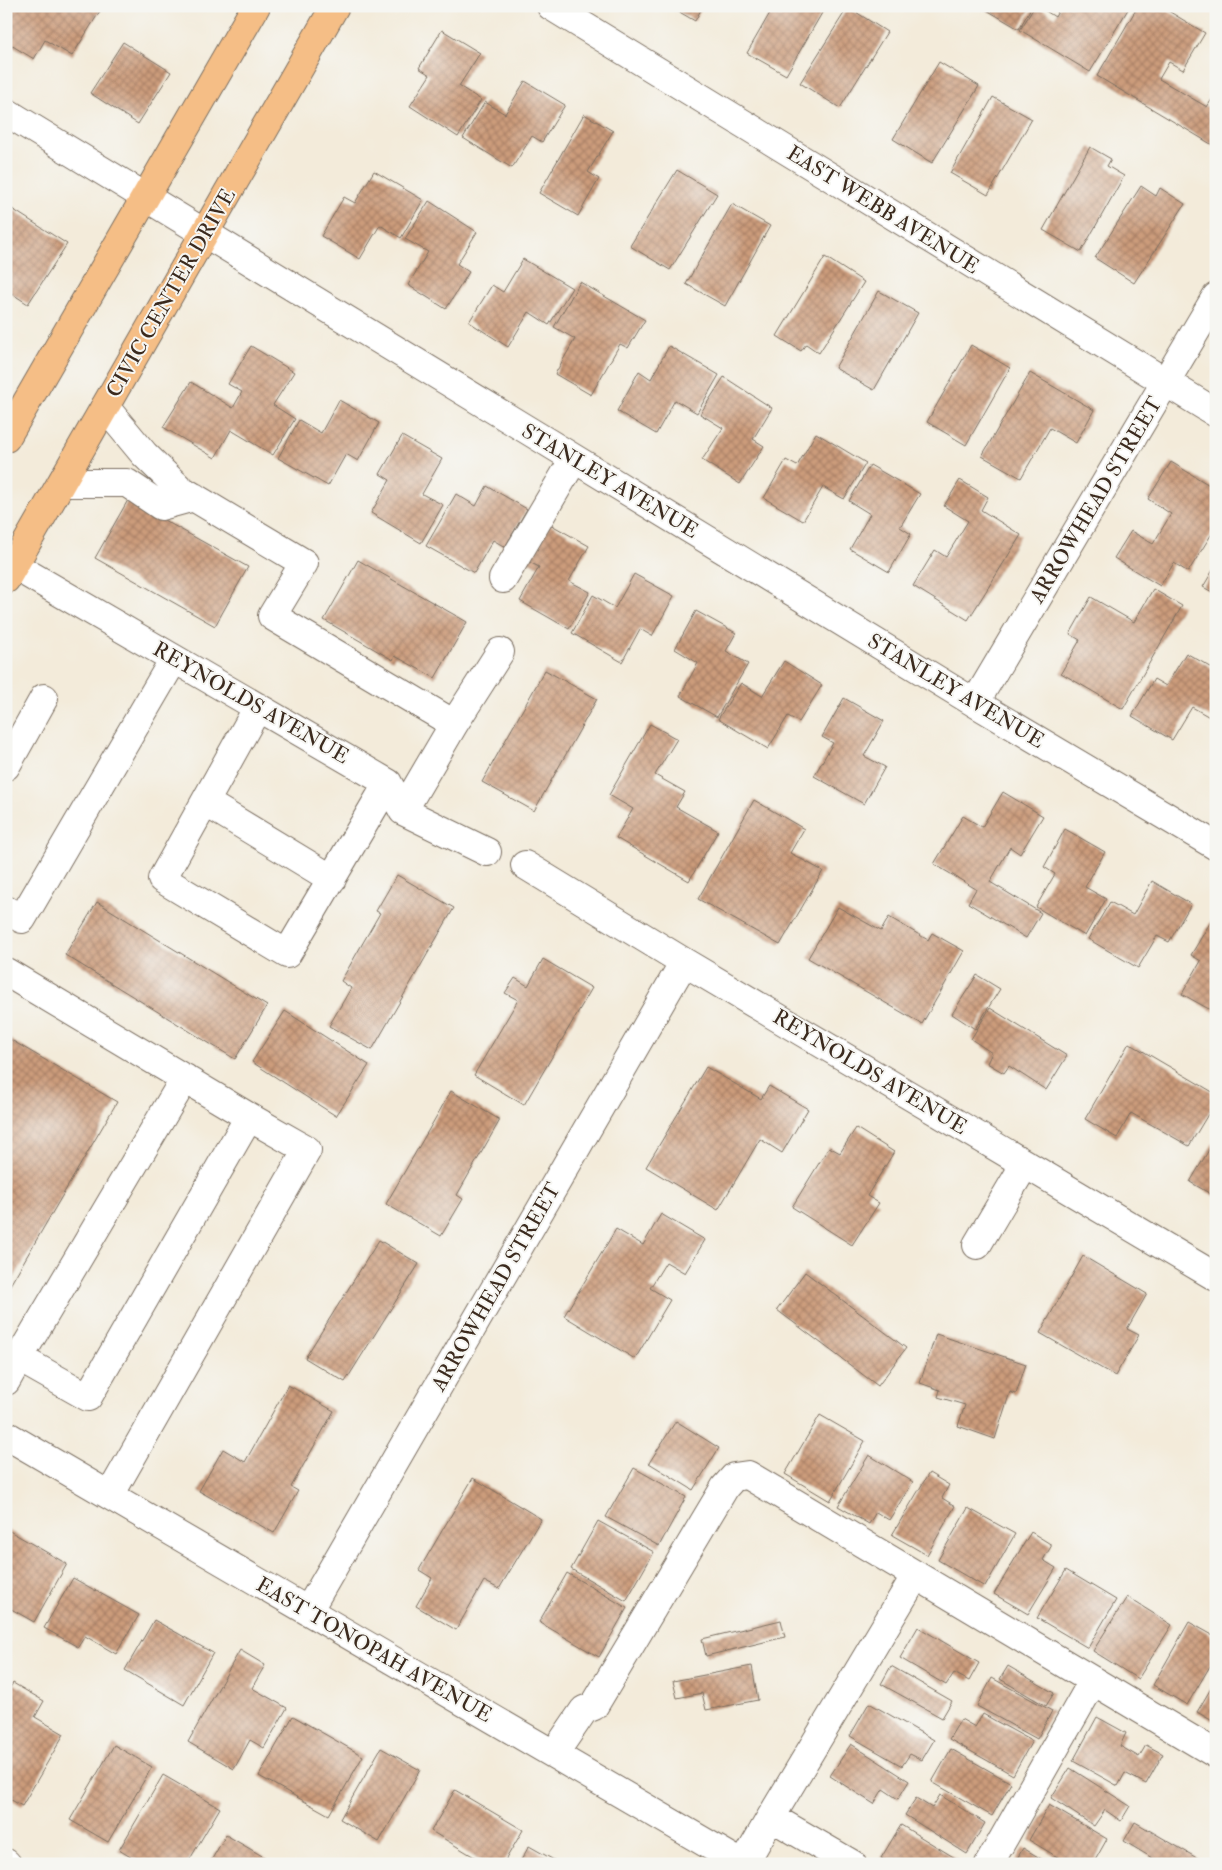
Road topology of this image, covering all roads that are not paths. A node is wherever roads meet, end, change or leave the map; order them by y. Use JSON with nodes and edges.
{"nodes":[{"id":1,"x":256,"y":6,"type":"edge"},
{"id":2,"x":335,"y":6,"type":"edge"},
{"id":3,"x":554,"y":7,"type":"edge"},
{"id":4,"x":6,"y":112,"type":"edge"},
{"id":5,"x":145,"y":198,"type":"junction"},
{"id":6,"x":205,"y":234,"type":"junction"},
{"id":7,"x":1216,"y":297,"type":"edge"},
{"id":8,"x":1165,"y":383,"type":"junction"},
{"id":9,"x":105,"y":407,"type":"junction"},
{"id":10,"x":1216,"y":413,"type":"edge"},
{"id":11,"x":6,"y":438,"type":"edge"},
{"id":12,"x":574,"y":459,"type":"junction"},
{"id":13,"x":62,"y":483,"type":"junction"},
{"id":14,"x":194,"y":497,"type":"junction"},
{"id":15,"x":9,"y":568,"type":"edge"},
{"id":16,"x":503,"y":579,"type":"dead end"},
{"id":17,"x":500,"y":652,"type":"dead end"},
{"id":18,"x":174,"y":659,"type":"junction"},
{"id":19,"x":44,"y":698,"type":"dead end"},
{"id":20,"x":975,"y":703,"type":"junction"},
{"id":21,"x":258,"y":707,"type":"junction"},
{"id":22,"x":454,"y":724,"type":"junction"},
{"id":23,"x":6,"y":766,"type":"edge"},
{"id":24,"x":388,"y":782,"type":"junction"},
{"id":25,"x":205,"y":802,"type":"junction"},
{"id":26,"x":403,"y":811,"type":"junction"},
{"id":27,"x":1216,"y":846,"type":"edge"},
{"id":28,"x":488,"y":852,"type":"dead end"},
{"id":29,"x":524,"y":865,"type":"dead end"},
{"id":30,"x":332,"y":879,"type":"junction"},
{"id":31,"x":6,"y":910,"type":"edge"},
{"id":32,"x":684,"y":962,"type":"junction"},
{"id":33,"x":6,"y":972,"type":"edge"},
{"id":34,"x":185,"y":1078,"type":"junction"},
{"id":35,"x":249,"y":1117,"type":"junction"},
{"id":36,"x":1025,"y":1164,"type":"junction"},
{"id":37,"x":977,"y":1246,"type":"dead end"},
{"id":38,"x":1216,"y":1277,"type":"edge"},
{"id":39,"x":19,"y":1358,"type":"junction"},
{"id":40,"x":6,"y":1381,"type":"edge"},
{"id":41,"x":6,"y":1435,"type":"edge"},
{"id":42,"x":110,"y":1495,"type":"junction"},
{"id":43,"x":916,"y":1575,"type":"junction"},
{"id":44,"x":308,"y":1611,"type":"junction"},
{"id":45,"x":1093,"y":1681,"type":"junction"},
{"id":46,"x":554,"y":1754,"type":"junction"},
{"id":47,"x":1216,"y":1754,"type":"edge"},
{"id":48,"x":771,"y":1817,"type":"junction"},
{"id":49,"x":743,"y":1864,"type":"edge"},
{"id":50,"x":852,"y":1864,"type":"edge"},
{"id":51,"x":989,"y":1864,"type":"edge"}],
"edges":[{"from":1,"to":5,"type":"main road"},
{"from":2,"to":6,"type":"main road","name":"CIVIC CENTER DRIVE"},
{"from":3,"to":8,"type":"street","name":"EAST WEBB AVENUE"},
{"from":4,"to":5,"type":"street","name":"STANLEY AVENUE"},
{"from":5,"to":6,"type":"street","name":"STANLEY AVENUE"},
{"from":5,"to":11,"type":"main road"},
{"from":6,"to":9,"type":"main road","name":"CIVIC CENTER DRIVE"},
{"from":6,"to":12,"type":"street","name":"STANLEY AVENUE"},
{"from":7,"to":8,"type":"street","name":"ARROWHEAD STREET"},
{"from":8,"to":10,"type":"street","name":"EAST WEBB AVENUE"},
{"from":8,"to":20,"type":"street","name":"ARROWHEAD STREET"},
{"from":9,"to":13,"type":"main road","name":"CIVIC CENTER DRIVE"},
{"from":9,"to":14,"type":"street"},
{"from":12,"to":16,"type":"street"},
{"from":12,"to":20,"type":"street","name":"STANLEY AVENUE"},
{"from":13,"to":14,"type":"street"},
{"from":13,"to":15,"type":"main road","name":"CIVIC CENTER DRIVE"},
{"from":14,"to":22,"type":"street"},
{"from":15,"to":18,"type":"street","name":"REYNOLDS AVENUE"},
{"from":17,"to":22,"type":"street"},
{"from":18,"to":21,"type":"street","name":"REYNOLDS AVENUE"},
{"from":18,"to":31,"type":"street"},
{"from":19,"to":23,"type":"street"},
{"from":20,"to":27,"type":"street","name":"STANLEY AVENUE"},
{"from":21,"to":24,"type":"street","name":"REYNOLDS AVENUE"},
{"from":21,"to":25,"type":"street"},
{"from":22,"to":26,"type":"street"},
{"from":24,"to":26,"type":"street"},
{"from":24,"to":30,"type":"street"},
{"from":25,"to":30,"type":"street"},
{"from":25,"to":30,"type":"street"},
{"from":26,"to":28,"type":"street"},
{"from":29,"to":32,"type":"street","name":"REYNOLDS AVENUE"},
{"from":32,"to":36,"type":"street","name":"REYNOLDS AVENUE"},
{"from":32,"to":44,"type":"street","name":"ARROWHEAD STREET"},
{"from":33,"to":34,"type":"street"},
{"from":34,"to":35,"type":"street"},
{"from":34,"to":39,"type":"street"},
{"from":35,"to":39,"type":"street"},
{"from":35,"to":42,"type":"street"},
{"from":36,"to":37,"type":"street"},
{"from":36,"to":38,"type":"street","name":"REYNOLDS AVENUE"},
{"from":39,"to":40,"type":"street"},
{"from":41,"to":42,"type":"street","name":"EAST TONOPAH AVENUE"},
{"from":42,"to":44,"type":"street","name":"EAST TONOPAH AVENUE"},
{"from":43,"to":45,"type":"street"},
{"from":43,"to":46,"type":"street"},
{"from":43,"to":48,"type":"street"},
{"from":44,"to":46,"type":"street","name":"EAST TONOPAH AVENUE"},
{"from":45,"to":47,"type":"street"},
{"from":45,"to":51,"type":"street"},
{"from":46,"to":49,"type":"street","name":"EAST TONOPAH AVENUE"},
{"from":48,"to":49,"type":"street"},
{"from":48,"to":50,"type":"street"}]}
